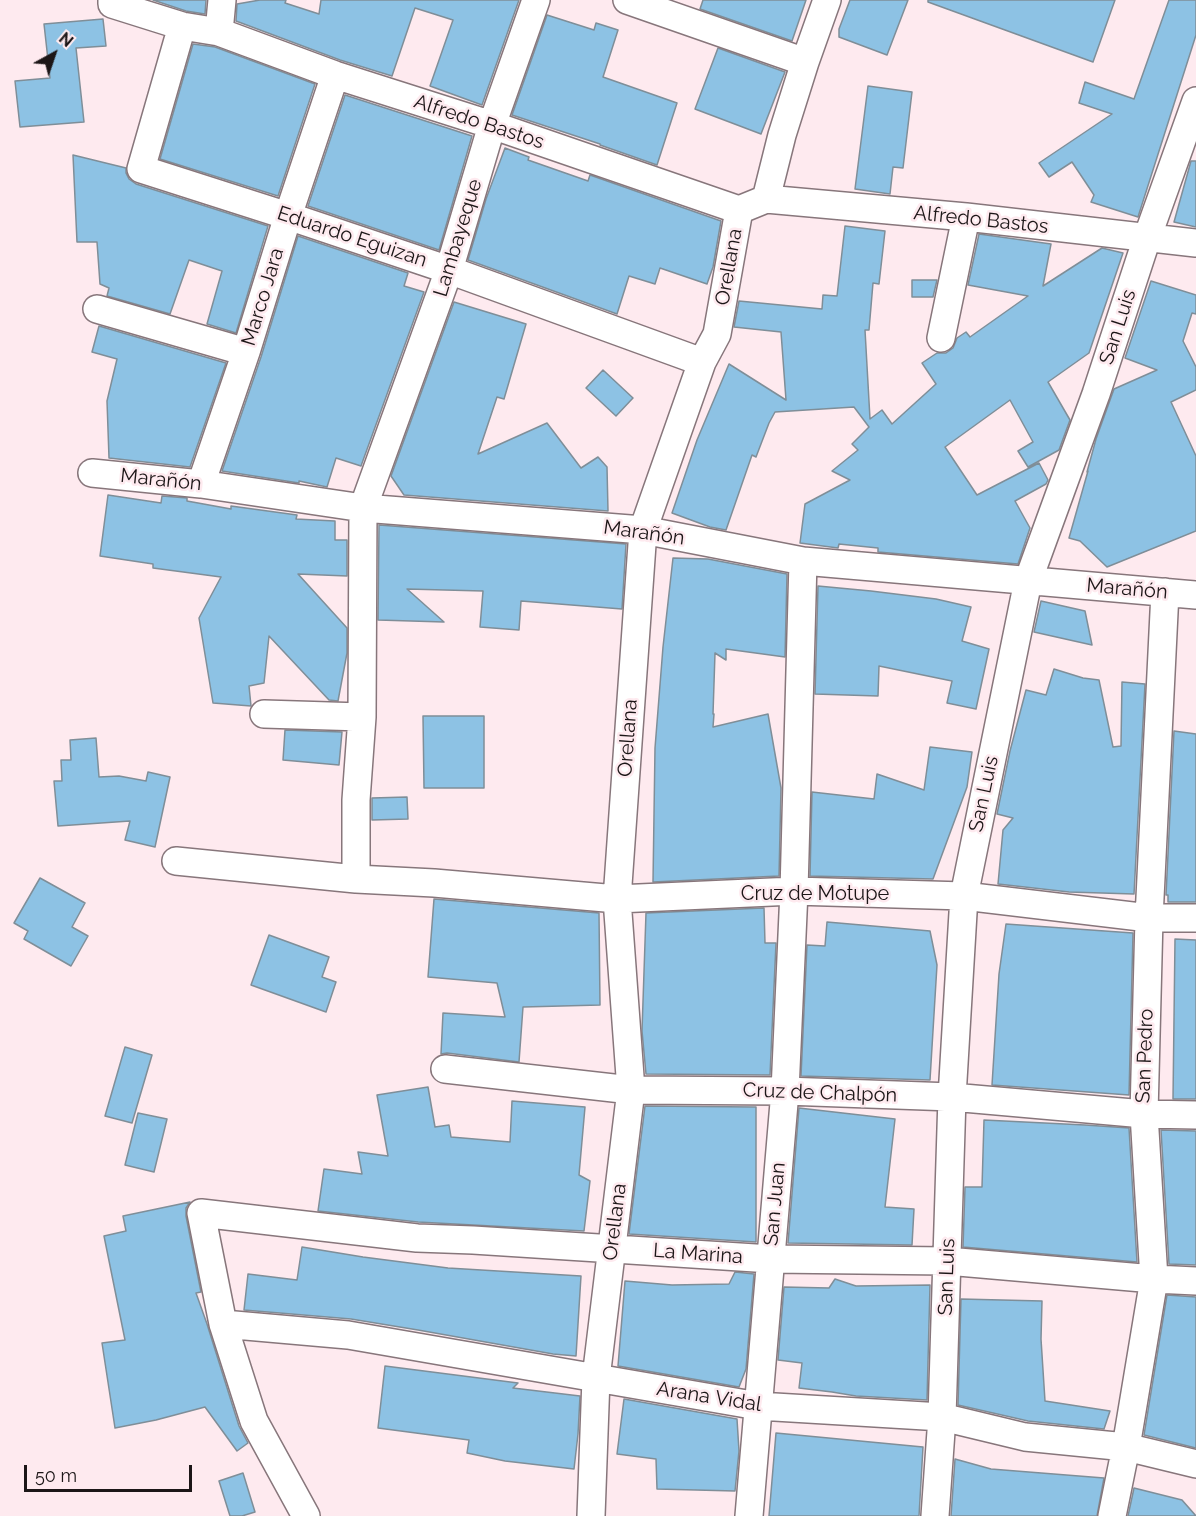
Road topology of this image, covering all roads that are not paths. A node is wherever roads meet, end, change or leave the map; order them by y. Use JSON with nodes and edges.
{"nodes":[{"id":1,"x":112,"y":0,"type":"edge"},
{"id":2,"x":222,"y":0,"type":"edge"},
{"id":3,"x":536,"y":0,"type":"edge"},
{"id":4,"x":627,"y":0,"type":"edge"},
{"id":5,"x":827,"y":0,"type":"edge"},
{"id":6,"x":182,"y":26,"type":"junction"},
{"id":7,"x":219,"y":32,"type":"junction"},
{"id":8,"x":805,"y":62,"type":"junction"},
{"id":9,"x":335,"y":75,"type":"junction"},
{"id":10,"x":1196,"y":101,"type":"edge"},
{"id":11,"x":492,"y":125,"type":"junction"},
{"id":12,"x":766,"y":199,"type":"junction"},
{"id":13,"x":739,"y":210,"type":"junction"},
{"id":14,"x":288,"y":216,"type":"junction"},
{"id":15,"x":966,"y":217,"type":"junction"},
{"id":16,"x":1147,"y":238,"type":"junction"},
{"id":17,"x":1196,"y":243,"type":"edge"},
{"id":18,"x":449,"y":270,"type":"junction"},
{"id":19,"x":97,"y":309,"type":"dead end"},
{"id":20,"x":941,"y":338,"type":"dead end"},
{"id":21,"x":246,"y":352,"type":"junction"},
{"id":22,"x":702,"y":362,"type":"junction"},
{"id":23,"x":92,"y":473,"type":"dead end"},
{"id":24,"x":201,"y":484,"type":"junction"},
{"id":25,"x":363,"y":508,"type":"junction"},
{"id":26,"x":643,"y":530,"type":"junction"},
{"id":27,"x":803,"y":561,"type":"junction"},
{"id":28,"x":1028,"y":581,"type":"junction"},
{"id":29,"x":1165,"y":592,"type":"junction"},
{"id":30,"x":1196,"y":595,"type":"edge"},
{"id":31,"x":264,"y":714,"type":"dead end"},
{"id":32,"x":362,"y":717,"type":"junction"},
{"id":33,"x":176,"y":861,"type":"dead end"},
{"id":34,"x":356,"y":879,"type":"junction"},
{"id":35,"x":794,"y":891,"type":"junction"},
{"id":36,"x":963,"y":896,"type":"junction"},
{"id":37,"x":616,"y":898,"type":"junction"},
{"id":38,"x":1149,"y":918,"type":"junction"},
{"id":39,"x":1196,"y":918,"type":"edge"},
{"id":40,"x":445,"y":1069,"type":"dead end"},
{"id":41,"x":631,"y":1090,"type":"junction"},
{"id":42,"x":785,"y":1091,"type":"junction"},
{"id":43,"x":952,"y":1097,"type":"junction"},
{"id":44,"x":1144,"y":1113,"type":"junction"},
{"id":45,"x":1196,"y":1114,"type":"edge"},
{"id":46,"x":611,"y":1249,"type":"junction"},
{"id":47,"x":771,"y":1259,"type":"junction"},
{"id":48,"x":948,"y":1261,"type":"junction"},
{"id":49,"x":1154,"y":1279,"type":"junction"},
{"id":50,"x":1196,"y":1281,"type":"edge"},
{"id":51,"x":223,"y":1324,"type":"junction"},
{"id":52,"x":596,"y":1378,"type":"junction"},
{"id":53,"x":758,"y":1406,"type":"junction"},
{"id":54,"x":942,"y":1418,"type":"junction"},
{"id":55,"x":1126,"y":1447,"type":"junction"},
{"id":56,"x":1196,"y":1464,"type":"edge"},
{"id":57,"x":306,"y":1516,"type":"edge"},
{"id":58,"x":591,"y":1516,"type":"edge"},
{"id":59,"x":749,"y":1516,"type":"edge"},
{"id":60,"x":935,"y":1516,"type":"edge"},
{"id":61,"x":1112,"y":1516,"type":"edge"}],
"edges":[{"from":1,"to":6,"type":"street","name":"Alfredo Bastos"},
{"from":2,"to":7,"type":"street"},
{"from":3,"to":11,"type":"street","name":"Lambayeque"},
{"from":4,"to":8,"type":"street"},
{"from":5,"to":8,"type":"street"},
{"from":6,"to":7,"type":"street","name":"Alfredo Bastos"},
{"from":6,"to":14,"type":"street","name":"Eduardo Eguizan"},
{"from":7,"to":9,"type":"street","name":"Alfredo Bastos"},
{"from":8,"to":12,"type":"street"},
{"from":9,"to":11,"type":"street","name":"Alfredo Bastos"},
{"from":9,"to":14,"type":"street","name":"Marco Jara"},
{"from":10,"to":16,"type":"street","name":"San Luis"},
{"from":11,"to":13,"type":"street","name":"Alfredo Bastos"},
{"from":11,"to":18,"type":"street","name":"Lambayeque"},
{"from":12,"to":13,"type":"street","name":"Orellana"},
{"from":12,"to":15,"type":"street","name":"Alfredo Bastos"},
{"from":13,"to":22,"type":"street","name":"Orellana"},
{"from":14,"to":18,"type":"street","name":"Eduardo Eguizan"},
{"from":14,"to":21,"type":"street","name":"Marco Jara"},
{"from":15,"to":16,"type":"street","name":"Alfredo Bastos"},
{"from":15,"to":20,"type":"street"},
{"from":16,"to":17,"type":"street","name":"Alfredo Bastos"},
{"from":16,"to":28,"type":"street","name":"San Luis"},
{"from":18,"to":22,"type":"street","name":"Eduardo Eguizan"},
{"from":18,"to":25,"type":"street","name":"Lambayeque"},
{"from":19,"to":21,"type":"street"},
{"from":21,"to":24,"type":"street","name":"Marco Jara"},
{"from":22,"to":26,"type":"street","name":"Orellana"},
{"from":23,"to":24,"type":"street","name":"Marañón"},
{"from":24,"to":25,"type":"street","name":"Marañón"},
{"from":25,"to":26,"type":"street","name":"Marañón"},
{"from":25,"to":32,"type":"street","name":"Lambayeque"},
{"from":26,"to":27,"type":"street","name":"Marañón"},
{"from":26,"to":37,"type":"street","name":"Orellana"},
{"from":27,"to":28,"type":"street","name":"Marañón"},
{"from":27,"to":35,"type":"street","name":"San Juan"},
{"from":28,"to":29,"type":"street","name":"Marañón"},
{"from":28,"to":36,"type":"street","name":"San Luis"},
{"from":29,"to":30,"type":"street","name":"Marañón"},
{"from":29,"to":38,"type":"street","name":"San Pedro"},
{"from":31,"to":32,"type":"street"},
{"from":32,"to":34,"type":"street","name":"Lambayeque"},
{"from":33,"to":34,"type":"street","name":"Cruz de Motupe"},
{"from":34,"to":37,"type":"street","name":"Cruz de Motupe"},
{"from":35,"to":36,"type":"street","name":"Cruz de Motupe"},
{"from":35,"to":37,"type":"street","name":"Cruz de Motupe"},
{"from":35,"to":42,"type":"street","name":"San Juan"},
{"from":36,"to":38,"type":"street","name":"Cruz de Motupe"},
{"from":36,"to":43,"type":"street","name":"San Luis"},
{"from":37,"to":41,"type":"street","name":"Orellana"},
{"from":38,"to":39,"type":"street","name":"Cruz de Motupe"},
{"from":38,"to":44,"type":"street","name":"San Pedro"},
{"from":40,"to":41,"type":"street","name":"Cruz de Chalpón"},
{"from":41,"to":42,"type":"street","name":"Cruz de Chalpón"},
{"from":41,"to":46,"type":"street","name":"Orellana"},
{"from":42,"to":43,"type":"street","name":"Cruz de Chalpón"},
{"from":42,"to":47,"type":"street","name":"San Juan"},
{"from":43,"to":44,"type":"street","name":"Cruz de Chalpón"},
{"from":43,"to":48,"type":"street","name":"San Luis"},
{"from":44,"to":45,"type":"street","name":"Cruz de Chalpón"},
{"from":44,"to":49,"type":"street","name":"San Pedro"},
{"from":46,"to":47,"type":"street","name":"La Marina"},
{"from":46,"to":51,"type":"street","name":"La Marina"},
{"from":46,"to":52,"type":"street","name":"Orellana"},
{"from":47,"to":48,"type":"street","name":"La Marina"},
{"from":47,"to":53,"type":"street","name":"San Juan"},
{"from":48,"to":49,"type":"street","name":"La Marina"},
{"from":48,"to":54,"type":"street","name":"San Luis"},
{"from":49,"to":50,"type":"street","name":"La Marina"},
{"from":49,"to":55,"type":"street","name":"San Pedro"},
{"from":51,"to":52,"type":"street","name":"Arana Vidal"},
{"from":51,"to":57,"type":"street"},
{"from":52,"to":53,"type":"street","name":"Arana Vidal"},
{"from":52,"to":58,"type":"street","name":"Orellana"},
{"from":53,"to":54,"type":"street","name":"Arana Vidal"},
{"from":53,"to":59,"type":"street","name":"San Juan"},
{"from":54,"to":55,"type":"street","name":"Arana Vidal"},
{"from":54,"to":60,"type":"street","name":"San Luis"},
{"from":55,"to":56,"type":"street","name":"Arana Vidal"},
{"from":55,"to":61,"type":"street","name":"San Pedro"}]}
